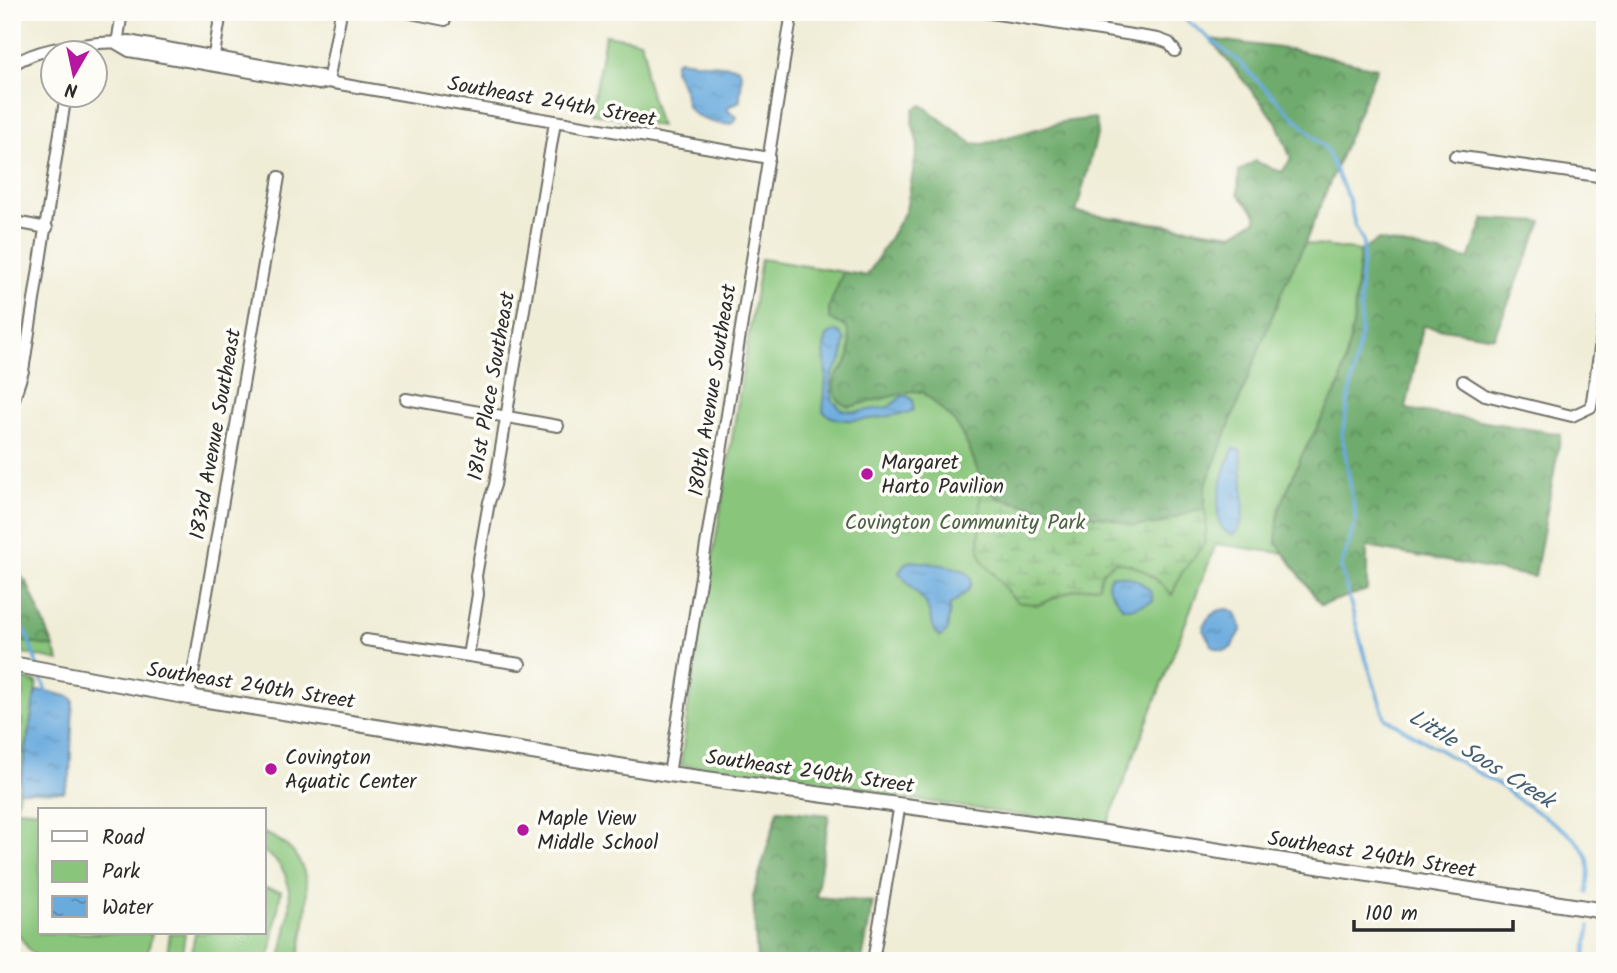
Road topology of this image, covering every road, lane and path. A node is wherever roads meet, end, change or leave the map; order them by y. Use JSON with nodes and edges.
{"nodes":[{"id":1,"x":122,"y":12,"type":"edge"},
{"id":2,"x":221,"y":12,"type":"edge"},
{"id":3,"x":341,"y":12,"type":"edge"},
{"id":4,"x":406,"y":12,"type":"edge"},
{"id":5,"x":792,"y":12,"type":"edge"},
{"id":6,"x":984,"y":12,"type":"edge"},
{"id":7,"x":445,"y":20,"type":"dead end"},
{"id":8,"x":108,"y":42,"type":"edge"},
{"id":9,"x":117,"y":44,"type":"junction"},
{"id":10,"x":1175,"y":51,"type":"dead end"},
{"id":11,"x":38,"y":53,"type":"edge"},
{"id":12,"x":213,"y":61,"type":"junction"},
{"id":13,"x":12,"y":65,"type":"edge"},
{"id":14,"x":328,"y":82,"type":"junction"},
{"id":15,"x":64,"y":108,"type":"edge"},
{"id":16,"x":555,"y":122,"type":"junction"},
{"id":17,"x":1455,"y":156,"type":"dead end"},
{"id":18,"x":769,"y":158,"type":"junction"},
{"id":19,"x":279,"y":177,"type":"dead end"},
{"id":20,"x":1605,"y":177,"type":"edge"},
{"id":21,"x":15,"y":222,"type":"dead end"},
{"id":22,"x":47,"y":228,"type":"junction"},
{"id":23,"x":1605,"y":316,"type":"edge"},
{"id":24,"x":1463,"y":381,"type":"dead end"},
{"id":25,"x":406,"y":399,"type":"dead end"},
{"id":26,"x":12,"y":405,"type":"edge"},
{"id":27,"x":505,"y":416,"type":"junction"},
{"id":28,"x":558,"y":426,"type":"dead end"},
{"id":29,"x":366,"y":640,"type":"dead end"},
{"id":30,"x":468,"y":656,"type":"junction"},
{"id":31,"x":12,"y":664,"type":"edge"},
{"id":32,"x":520,"y":664,"type":"dead end"},
{"id":33,"x":189,"y":697,"type":"junction"},
{"id":34,"x":669,"y":774,"type":"junction"},
{"id":35,"x":900,"y":804,"type":"junction"},
{"id":36,"x":1605,"y":911,"type":"edge"},
{"id":37,"x":873,"y":961,"type":"edge"}],
"edges":[{"from":1,"to":9,"type":"street"},
{"from":2,"to":12,"type":"street"},
{"from":3,"to":14,"type":"street"},
{"from":4,"to":7,"type":"street"},
{"from":5,"to":18,"type":"street","name":"180th Avenue Southeast"},
{"from":6,"to":10,"type":"street"},
{"from":8,"to":9,"type":"street","name":"Southeast 244th Street"},
{"from":9,"to":12,"type":"street","name":"Southeast 244th Street"},
{"from":11,"to":13,"type":"street","name":"Southeast 244th Street"},
{"from":12,"to":14,"type":"street","name":"Southeast 244th Street"},
{"from":14,"to":16,"type":"street","name":"Southeast 244th Street"},
{"from":15,"to":22,"type":"street"},
{"from":16,"to":18,"type":"street","name":"Southeast 244th Street"},
{"from":16,"to":27,"type":"street","name":"181st Place Southeast"},
{"from":17,"to":20,"type":"street"},
{"from":18,"to":34,"type":"street","name":"180th Avenue Southeast"},
{"from":19,"to":33,"type":"street","name":"183rd Avenue Southeast"},
{"from":21,"to":22,"type":"street"},
{"from":22,"to":26,"type":"street"},
{"from":23,"to":24,"type":"street"},
{"from":25,"to":27,"type":"street"},
{"from":27,"to":28,"type":"street"},
{"from":27,"to":30,"type":"street","name":"181st Place Southeast"},
{"from":29,"to":30,"type":"street"},
{"from":30,"to":32,"type":"street"},
{"from":31,"to":33,"type":"main road","name":"Southeast 240th Street"},
{"from":33,"to":34,"type":"main road","name":"Southeast 240th Street"},
{"from":34,"to":35,"type":"main road","name":"Southeast 240th Street"},
{"from":35,"to":36,"type":"main road","name":"Southeast 240th Street"},
{"from":35,"to":37,"type":"street"}]}
